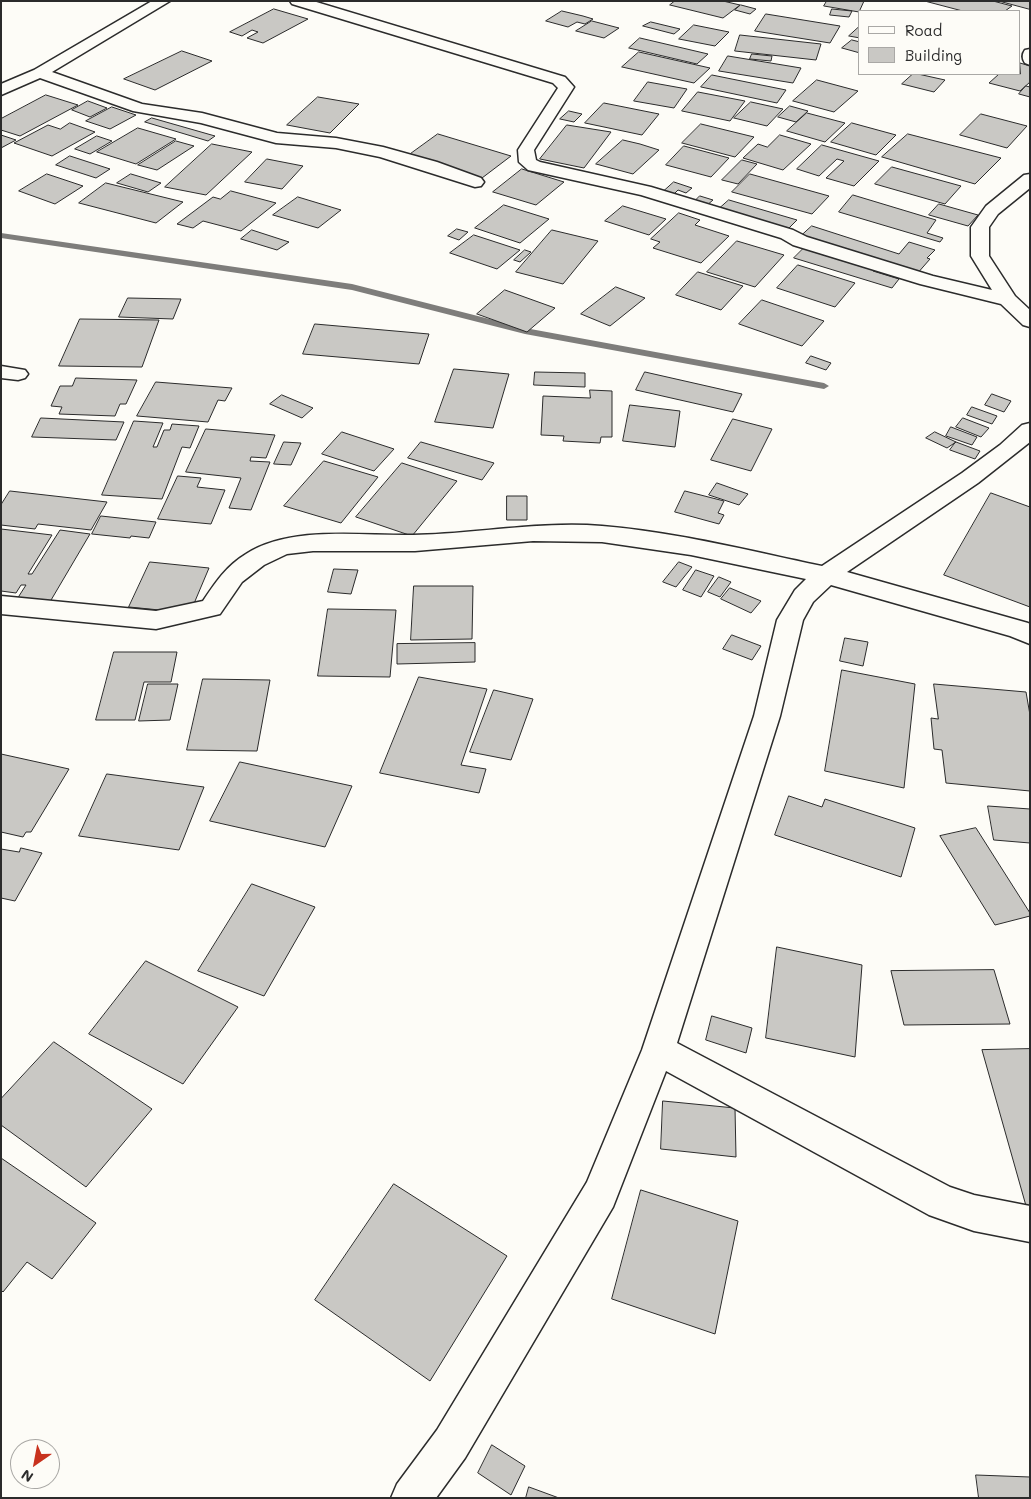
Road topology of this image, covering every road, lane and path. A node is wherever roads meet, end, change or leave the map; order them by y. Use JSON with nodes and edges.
{"nodes":[{"id":1,"x":163,"y":1,"type":"edge"},
{"id":2,"x":297,"y":1,"type":"edge"},
{"id":3,"x":1030,"y":53,"type":"edge"},
{"id":4,"x":1030,"y":60,"type":"edge"},
{"id":5,"x":39,"y":73,"type":"junction"},
{"id":6,"x":1,"y":90,"type":"edge"},
{"id":7,"x":1030,"y":179,"type":"edge"},
{"id":8,"x":475,"y":182,"type":"dead end"},
{"id":9,"x":1008,"y":300,"type":"junction"},
{"id":10,"x":1030,"y":321,"type":"edge"},
{"id":11,"x":1030,"y":430,"type":"edge"},
{"id":12,"x":826,"y":575,"type":"junction"},
{"id":13,"x":1,"y":605,"type":"edge"},
{"id":14,"x":1030,"y":635,"type":"edge"},
{"id":15,"x":658,"y":1050,"type":"junction"},
{"id":16,"x":1030,"y":1224,"type":"edge"},
{"id":17,"x":411,"y":1498,"type":"edge"}],
"edges":[{"from":1,"to":5,"type":"street"},
{"from":2,"to":9,"type":"street"},
{"from":3,"to":4,"type":"street"},
{"from":5,"to":6,"type":"street"},
{"from":5,"to":8,"type":"street"},
{"from":7,"to":9,"type":"street"},
{"from":9,"to":10,"type":"street"},
{"from":11,"to":12,"type":"street"},
{"from":12,"to":13,"type":"street"},
{"from":12,"to":14,"type":"street"},
{"from":12,"to":15,"type":"street"},
{"from":15,"to":16,"type":"street"},
{"from":15,"to":17,"type":"street"}]}
